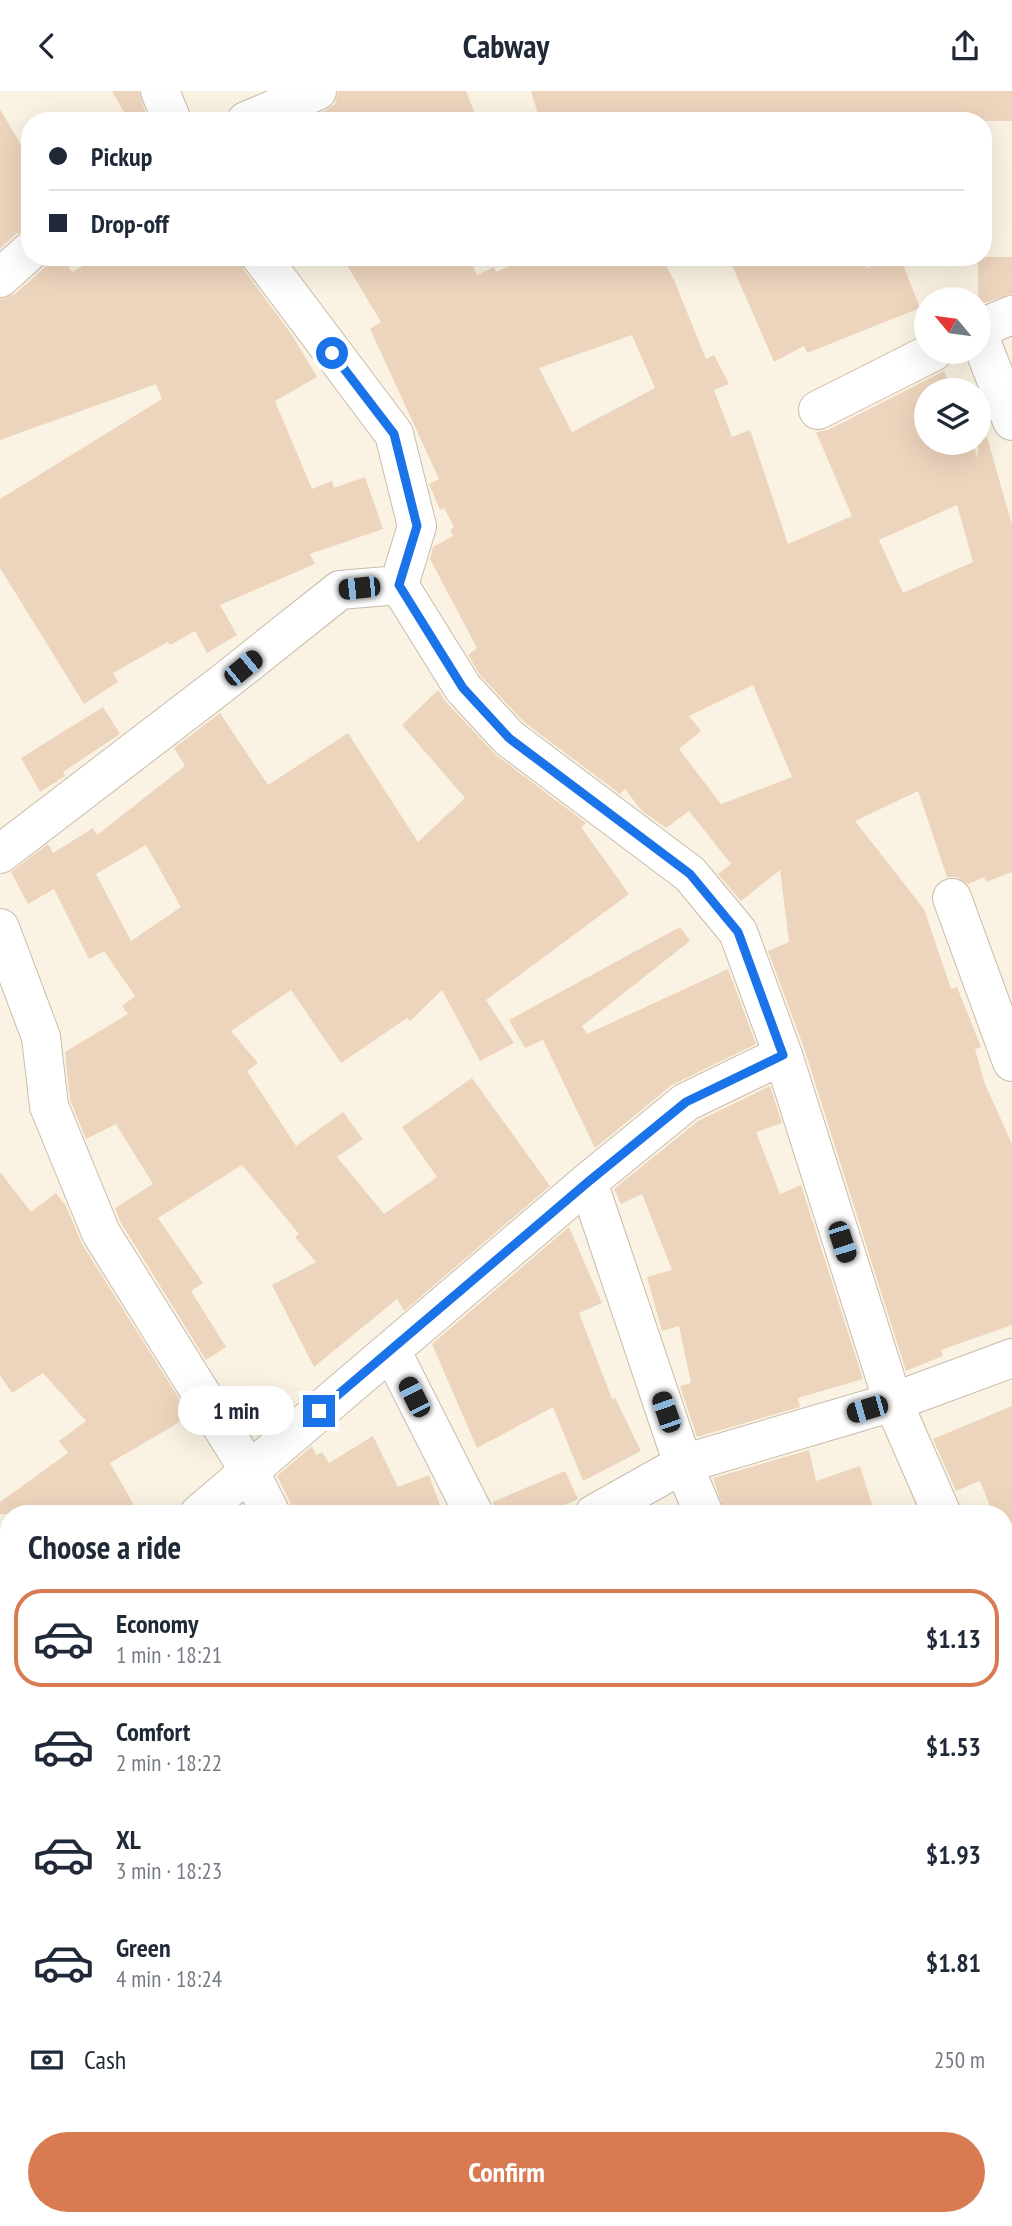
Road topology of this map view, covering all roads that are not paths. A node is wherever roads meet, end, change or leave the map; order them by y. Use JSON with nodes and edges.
{"nodes":[{"id":1,"x":160,"y":91,"type":"edge"},
{"id":2,"x":317,"y":91,"type":"edge"},
{"id":3,"x":168,"y":112,"type":"edge"},
{"id":4,"x":267,"y":112,"type":"edge"},
{"id":5,"x":21,"y":259,"type":"edge"},
{"id":6,"x":268,"y":266,"type":"edge"},
{"id":7,"x":0,"y":278,"type":"edge"},
{"id":8,"x":1012,"y":315,"type":"edge"},
{"id":9,"x":991,"y":325,"type":"edge"},
{"id":10,"x":914,"y":362,"type":"edge"},
{"id":11,"x":990,"y":364,"type":"edge"},
{"id":12,"x":818,"y":410,"type":"dead end"},
{"id":13,"x":1012,"y":421,"type":"edge"},
{"id":14,"x":399,"y":585,"type":"junction"},
{"id":15,"x":0,"y":854,"type":"edge"},
{"id":16,"x":952,"y":898,"type":"dead end"},
{"id":17,"x":0,"y":928,"type":"edge"},
{"id":18,"x":12,"y":992,"type":"edge"},
{"id":19,"x":783,"y":1055,"type":"junction"},
{"id":20,"x":1012,"y":1062,"type":"edge"},
{"id":21,"x":588,"y":1182,"type":"junction"},
{"id":22,"x":391,"y":1350,"type":"junction"},
{"id":23,"x":1012,"y":1358,"type":"edge"},
{"id":24,"x":893,"y":1402,"type":"junction"},
{"id":25,"x":683,"y":1464,"type":"junction"},
{"id":26,"x":250,"y":1472,"type":"junction"},
{"id":27,"x":210,"y":1505,"type":"edge"},
{"id":28,"x":266,"y":1505,"type":"edge"},
{"id":29,"x":469,"y":1505,"type":"edge"},
{"id":30,"x":610,"y":1505,"type":"edge"},
{"id":31,"x":700,"y":1505,"type":"edge"},
{"id":32,"x":938,"y":1505,"type":"edge"}],
"edges":[{"from":1,"to":3,"type":"street"},
{"from":2,"to":4,"type":"street"},
{"from":5,"to":7,"type":"street"},
{"from":6,"to":14,"type":"street"},
{"from":8,"to":9,"type":"street"},
{"from":10,"to":12,"type":"street"},
{"from":11,"to":13,"type":"street"},
{"from":14,"to":15,"type":"street"},
{"from":14,"to":19,"type":"street"},
{"from":16,"to":20,"type":"street"},
{"from":17,"to":18,"type":"street"},
{"from":18,"to":26,"type":"street"},
{"from":19,"to":21,"type":"street"},
{"from":19,"to":24,"type":"street"},
{"from":21,"to":22,"type":"street"},
{"from":21,"to":25,"type":"street"},
{"from":22,"to":26,"type":"street"},
{"from":22,"to":29,"type":"street"},
{"from":23,"to":24,"type":"street"},
{"from":24,"to":25,"type":"street"},
{"from":24,"to":32,"type":"street"},
{"from":25,"to":30,"type":"street"},
{"from":25,"to":31,"type":"street"},
{"from":26,"to":27,"type":"street"},
{"from":26,"to":28,"type":"street"}]}
